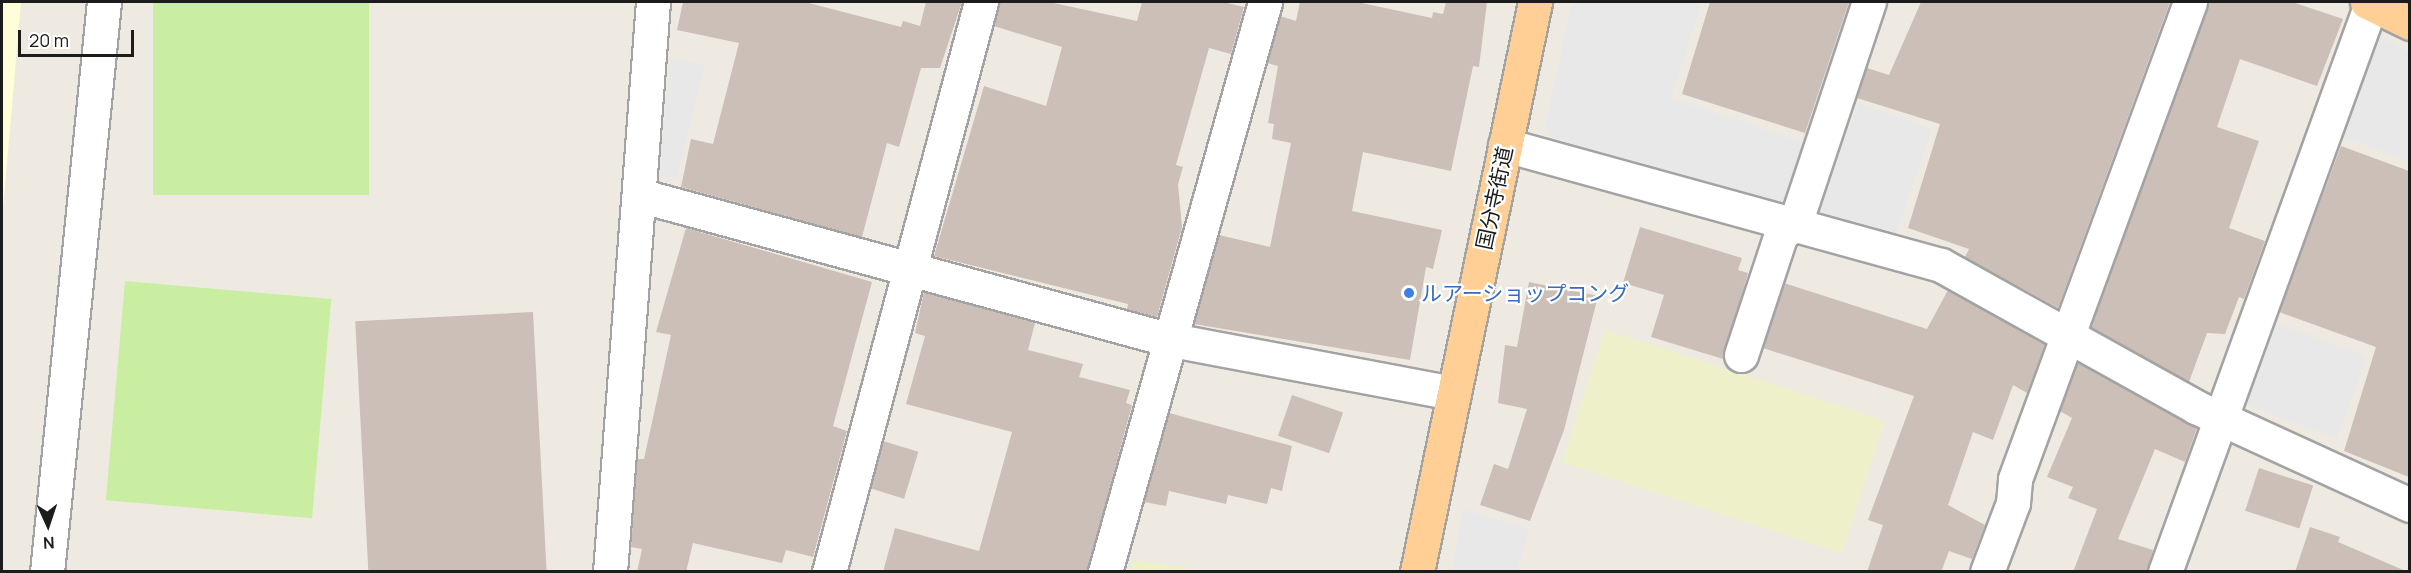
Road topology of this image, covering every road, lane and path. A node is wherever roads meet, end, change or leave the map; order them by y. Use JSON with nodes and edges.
{"nodes":[{"id":1,"x":104,"y":2,"type":"edge"},
{"id":2,"x":653,"y":2,"type":"edge"},
{"id":3,"x":981,"y":2,"type":"edge"},
{"id":4,"x":1266,"y":2,"type":"edge"},
{"id":5,"x":1535,"y":2,"type":"edge"},
{"id":6,"x":1869,"y":2,"type":"edge"},
{"id":7,"x":2190,"y":2,"type":"edge"},
{"id":8,"x":2369,"y":3,"type":"edge"},
{"id":9,"x":2409,"y":23,"type":"edge"},
{"id":10,"x":1505,"y":145,"type":"junction"},
{"id":11,"x":642,"y":196,"type":"junction"},
{"id":12,"x":1795,"y":224,"type":"junction"},
{"id":13,"x":912,"y":268,"type":"junction"},
{"id":14,"x":2069,"y":336,"type":"junction"},
{"id":15,"x":1167,"y":339,"type":"junction"},
{"id":16,"x":1741,"y":355,"type":"dead end"},
{"id":17,"x":1454,"y":393,"type":"junction"},
{"id":18,"x":2218,"y":416,"type":"junction"},
{"id":19,"x":2409,"y":505,"type":"edge"},
{"id":20,"x":47,"y":572,"type":"edge"},
{"id":21,"x":610,"y":572,"type":"edge"},
{"id":22,"x":829,"y":572,"type":"edge"},
{"id":23,"x":1106,"y":572,"type":"edge"},
{"id":24,"x":1417,"y":572,"type":"edge"},
{"id":25,"x":1987,"y":572,"type":"edge"},
{"id":26,"x":2165,"y":572,"type":"edge"}],
"edges":[{"from":1,"to":20,"type":"street"},
{"from":2,"to":11,"type":"street"},
{"from":3,"to":13,"type":"street"},
{"from":4,"to":15,"type":"street"},
{"from":5,"to":10,"type":"main road","name":"国分寺街道"},
{"from":6,"to":12,"type":"street"},
{"from":7,"to":14,"type":"street"},
{"from":8,"to":9,"type":"main road"},
{"from":8,"to":18,"type":"street"},
{"from":10,"to":12,"type":"street"},
{"from":10,"to":17,"type":"main road","name":"国分寺街道"},
{"from":11,"to":13,"type":"street"},
{"from":11,"to":21,"type":"street"},
{"from":12,"to":14,"type":"street"},
{"from":12,"to":16,"type":"street"},
{"from":13,"to":15,"type":"street"},
{"from":13,"to":22,"type":"street"},
{"from":14,"to":18,"type":"street"},
{"from":14,"to":25,"type":"street"},
{"from":15,"to":17,"type":"street"},
{"from":15,"to":23,"type":"street"},
{"from":17,"to":24,"type":"main road","name":"国分寺街道"},
{"from":18,"to":19,"type":"street"},
{"from":18,"to":26,"type":"street"}]}
